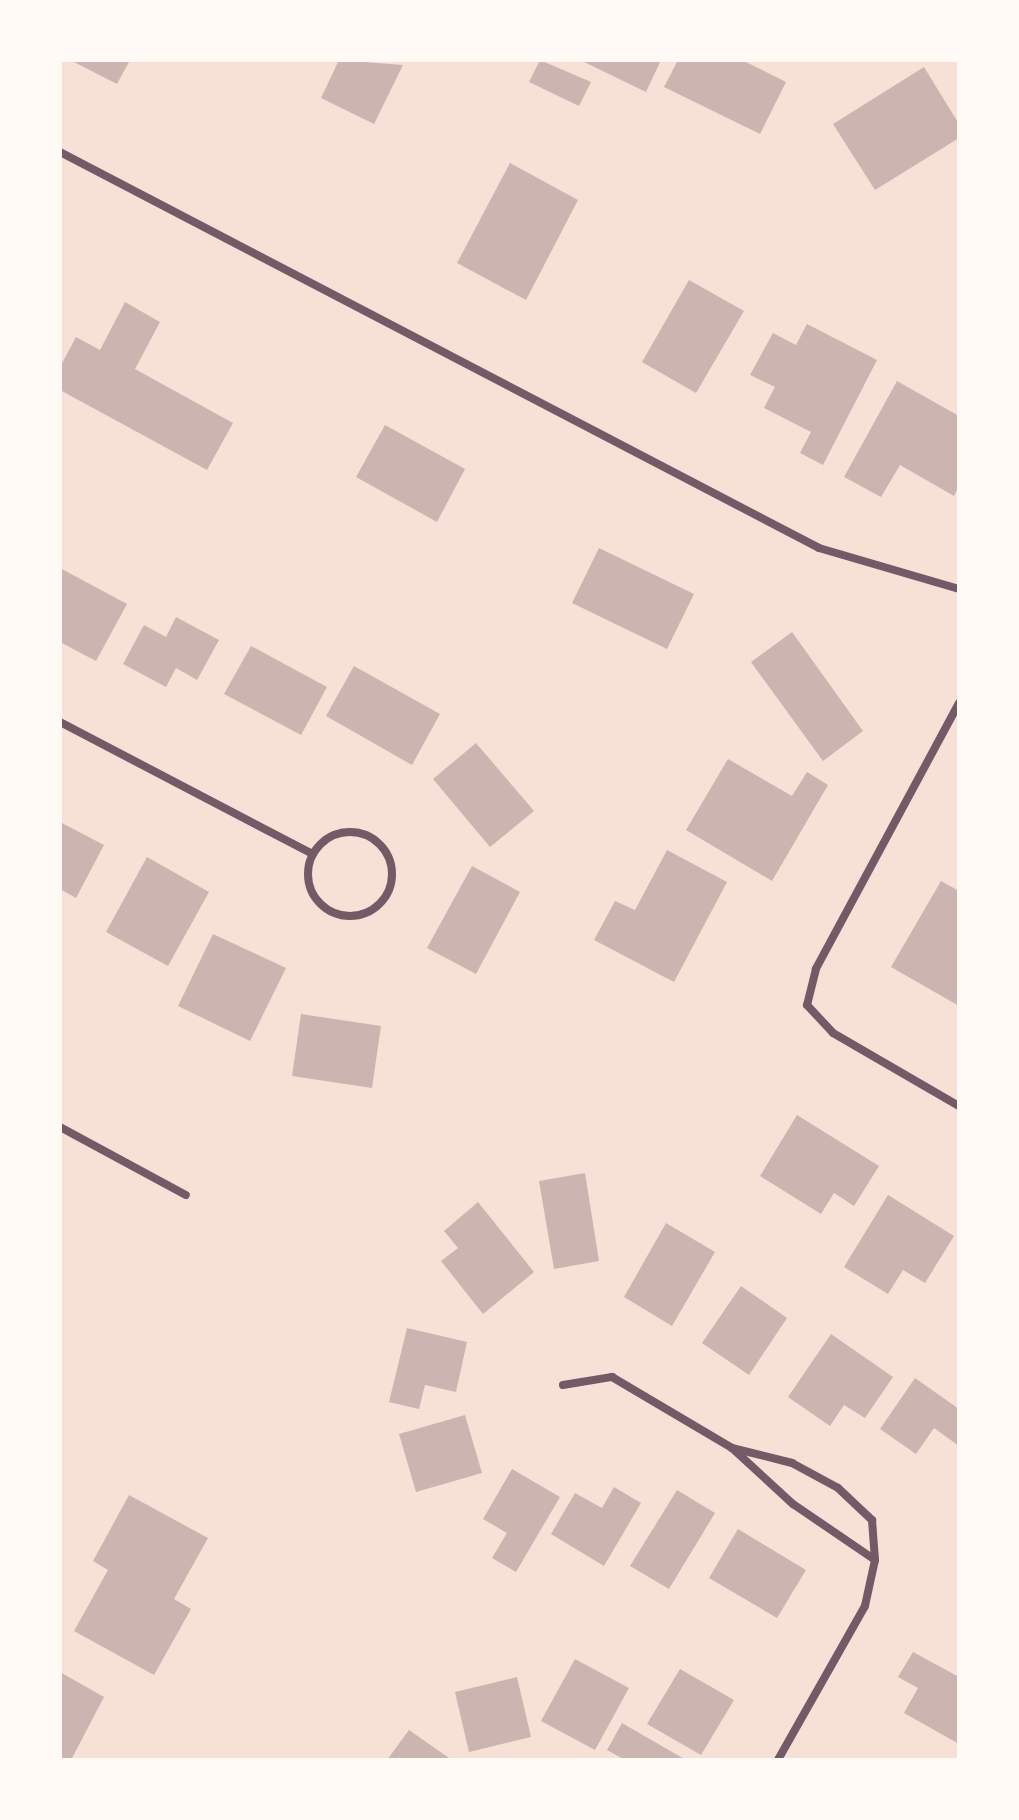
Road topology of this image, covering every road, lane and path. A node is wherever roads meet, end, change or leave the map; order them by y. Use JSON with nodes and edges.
{"nodes":[{"id":1,"x":60,"y":152,"type":"edge"},
{"id":2,"x":959,"y":589,"type":"edge"},
{"id":3,"x":959,"y":703,"type":"edge"},
{"id":4,"x":60,"y":722,"type":"edge"},
{"id":5,"x":312,"y":854,"type":"junction"},
{"id":6,"x":959,"y":1106,"type":"edge"},
{"id":7,"x":60,"y":1127,"type":"edge"},
{"id":8,"x":186,"y":1195,"type":"dead end"},
{"id":9,"x":563,"y":1385,"type":"dead end"},
{"id":10,"x":732,"y":1448,"type":"junction"},
{"id":11,"x":875,"y":1560,"type":"junction"},
{"id":12,"x":778,"y":1760,"type":"edge"}],
"edges":[{"from":1,"to":2,"type":"street"},
{"from":3,"to":6,"type":"street"},
{"from":4,"to":5,"type":"street"},
{"from":5,"to":5,"type":"street"},
{"from":7,"to":8,"type":"street"},
{"from":9,"to":10,"type":"street"},
{"from":10,"to":11,"type":"street"},
{"from":10,"to":11,"type":"street"},
{"from":11,"to":12,"type":"street"}]}
